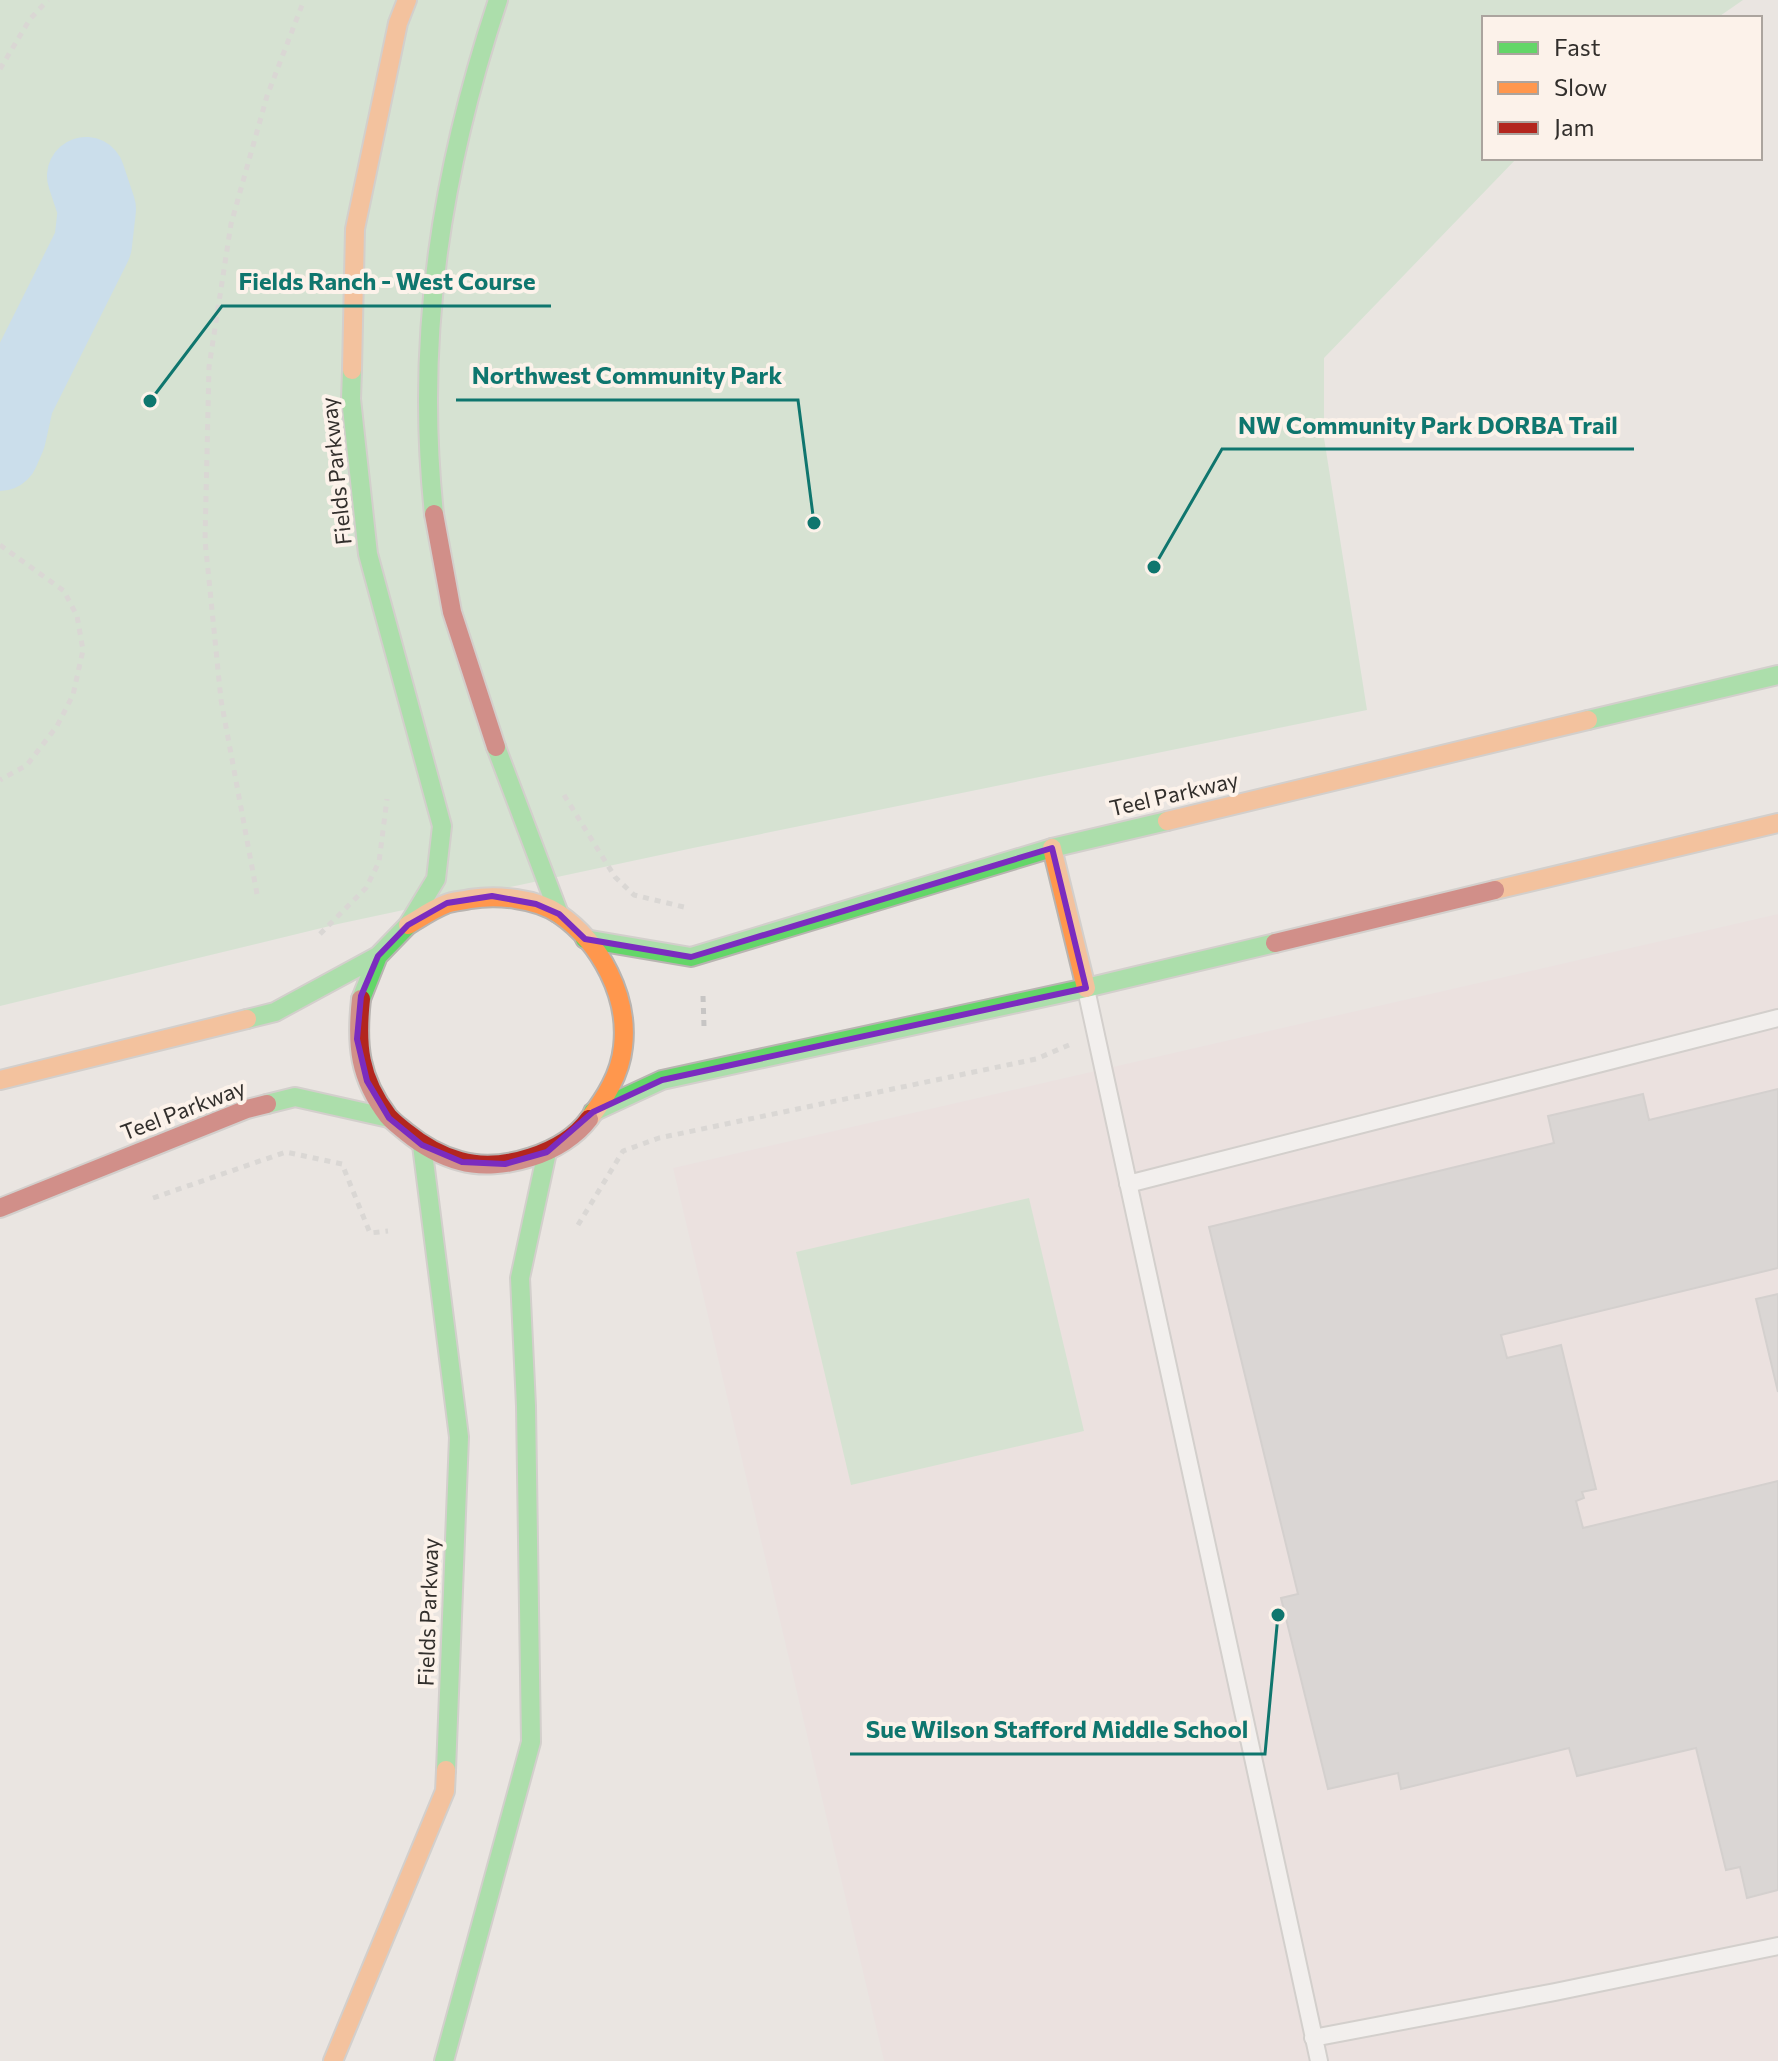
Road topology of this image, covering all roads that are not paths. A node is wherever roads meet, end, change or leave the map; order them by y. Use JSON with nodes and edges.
{"nodes":[{"id":1,"x":407,"y":0,"type":"edge"},
{"id":2,"x":498,"y":0,"type":"edge"},
{"id":3,"x":1778,"y":675,"type":"edge"},
{"id":4,"x":1778,"y":823,"type":"edge"},
{"id":5,"x":1052,"y":848,"type":"junction"},
{"id":6,"x":559,"y":914,"type":"junction"},
{"id":7,"x":408,"y":925,"type":"junction"},
{"id":8,"x":585,"y":939,"type":"junction"},
{"id":9,"x":378,"y":956,"type":"junction"},
{"id":10,"x":1086,"y":988,"type":"junction"},
{"id":11,"x":1778,"y":1018,"type":"edge"},
{"id":12,"x":0,"y":1080,"type":"edge"},
{"id":13,"x":593,"y":1112,"type":"junction"},
{"id":14,"x":389,"y":1118,"type":"junction"},
{"id":15,"x":422,"y":1145,"type":"junction"},
{"id":16,"x":547,"y":1152,"type":"junction"},
{"id":17,"x":1128,"y":1184,"type":"junction"},
{"id":18,"x":0,"y":1208,"type":"edge"},
{"id":19,"x":1778,"y":1946,"type":"edge"},
{"id":20,"x":1313,"y":2038,"type":"junction"},
{"id":21,"x":333,"y":2061,"type":"edge"},
{"id":22,"x":444,"y":2061,"type":"edge"},
{"id":23,"x":1319,"y":2061,"type":"edge"}],
"edges":[{"from":1,"to":7,"type":"main road","name":"Fields Parkway"},
{"from":2,"to":6,"type":"main road"},
{"from":3,"to":5,"type":"main road","name":"Teel Parkway"},
{"from":4,"to":10,"type":"main road"},
{"from":5,"to":8,"type":"main road","name":"Teel Parkway"},
{"from":5,"to":10,"type":"main road"},
{"from":6,"to":7,"type":"main road"},
{"from":6,"to":8,"type":"main road"},
{"from":7,"to":9,"type":"main road"},
{"from":8,"to":13,"type":"main road"},
{"from":9,"to":12,"type":"main road"},
{"from":9,"to":14,"type":"main road"},
{"from":10,"to":13,"type":"main road"},
{"from":10,"to":17,"type":"lane"},
{"from":11,"to":17,"type":"lane"},
{"from":13,"to":16,"type":"main road"},
{"from":14,"to":15,"type":"main road"},
{"from":14,"to":18,"type":"main road","name":"Teel Parkway"},
{"from":15,"to":16,"type":"main road"},
{"from":15,"to":21,"type":"main road","name":"Fields Parkway"},
{"from":16,"to":22,"type":"main road"},
{"from":17,"to":20,"type":"lane"},
{"from":19,"to":20,"type":"lane"},
{"from":20,"to":23,"type":"lane"}]}
